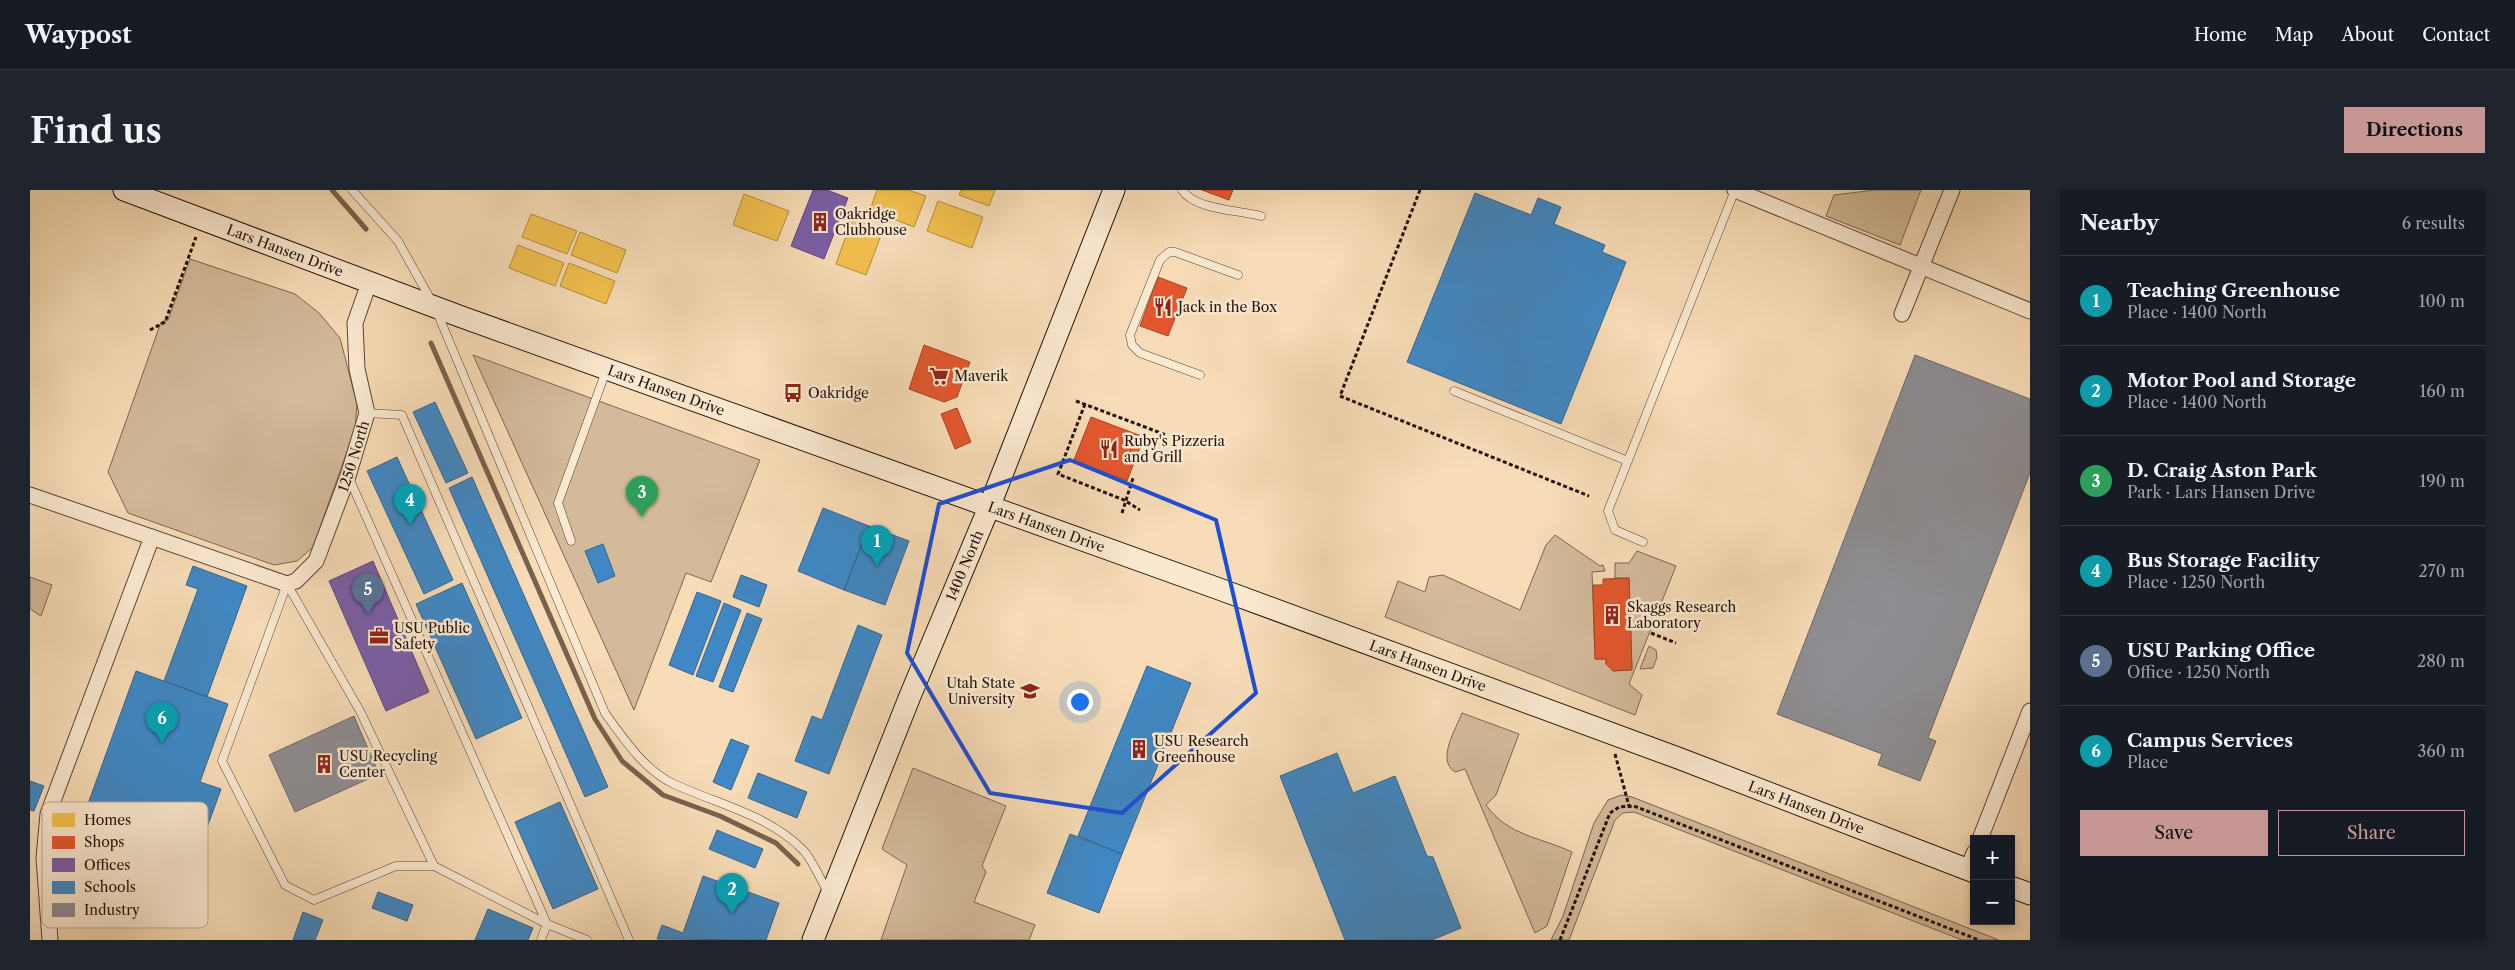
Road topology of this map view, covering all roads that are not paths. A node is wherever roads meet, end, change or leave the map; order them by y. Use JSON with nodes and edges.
{"nodes":[{"id":1,"x":124,"y":190,"type":"edge"},
{"id":2,"x":352,"y":190,"type":"edge"},
{"id":3,"x":1114,"y":190,"type":"edge"},
{"id":4,"x":1182,"y":190,"type":"edge"},
{"id":5,"x":1735,"y":190,"type":"edge"},
{"id":6,"x":1952,"y":190,"type":"edge"},
{"id":7,"x":1260,"y":216,"type":"dead end"},
{"id":8,"x":1921,"y":268,"type":"junction"},
{"id":9,"x":1238,"y":275,"type":"dead end"},
{"id":10,"x":369,"y":283,"type":"junction"},
{"id":11,"x":435,"y":307,"type":"junction"},
{"id":12,"x":2030,"y":311,"type":"edge"},
{"id":13,"x":1902,"y":314,"type":"dead end"},
{"id":14,"x":606,"y":369,"type":"junction"},
{"id":15,"x":1200,"y":375,"type":"dead end"},
{"id":16,"x":1454,"y":391,"type":"dead end"},
{"id":17,"x":367,"y":413,"type":"junction"},
{"id":18,"x":1628,"y":461,"type":"junction"},
{"id":19,"x":348,"y":476,"type":"junction"},
{"id":20,"x":30,"y":495,"type":"edge"},
{"id":21,"x":990,"y":506,"type":"junction"},
{"id":22,"x":152,"y":538,"type":"junction"},
{"id":23,"x":571,"y":541,"type":"dead end"},
{"id":24,"x":1643,"y":542,"type":"dead end"},
{"id":25,"x":287,"y":584,"type":"junction"},
{"id":26,"x":2030,"y":711,"type":"edge"},
{"id":27,"x":53,"y":802,"type":"edge"},
{"id":28,"x":1982,"y":835,"type":"edge"},
{"id":29,"x":1970,"y":864,"type":"edge"},
{"id":30,"x":434,"y":866,"type":"junction"},
{"id":31,"x":2015,"y":888,"type":"edge"},
{"id":32,"x":2030,"y":894,"type":"edge"},
{"id":33,"x":830,"y":895,"type":"junction"},
{"id":34,"x":547,"y":924,"type":"junction"},
{"id":35,"x":541,"y":940,"type":"edge"},
{"id":36,"x":587,"y":940,"type":"edge"},
{"id":37,"x":630,"y":940,"type":"edge"},
{"id":38,"x":813,"y":940,"type":"edge"}],
"edges":[{"from":1,"to":10,"type":"main road","name":"Lars Hansen Drive"},
{"from":2,"to":11,"type":"lane"},
{"from":3,"to":21,"type":"main road","name":"1400 North"},
{"from":4,"to":7,"type":"lane"},
{"from":5,"to":8,"type":"street"},
{"from":5,"to":18,"type":"lane"},
{"from":6,"to":8,"type":"street"},
{"from":8,"to":12,"type":"street"},
{"from":8,"to":13,"type":"street"},
{"from":9,"to":15,"type":"lane"},
{"from":10,"to":11,"type":"main road","name":"Lars Hansen Drive"},
{"from":10,"to":17,"type":"street","name":"1250 North"},
{"from":11,"to":14,"type":"main road","name":"Lars Hansen Drive"},
{"from":11,"to":33,"type":"lane"},
{"from":14,"to":21,"type":"main road","name":"Lars Hansen Drive"},
{"from":14,"to":23,"type":"lane"},
{"from":16,"to":18,"type":"lane"},
{"from":17,"to":19,"type":"street","name":"1250 North"},
{"from":17,"to":37,"type":"lane"},
{"from":18,"to":24,"type":"lane"},
{"from":19,"to":25,"type":"street","name":"1250 North"},
{"from":19,"to":34,"type":"lane"},
{"from":20,"to":22,"type":"street"},
{"from":21,"to":29,"type":"main road","name":"Lars Hansen Drive"},
{"from":21,"to":33,"type":"main road","name":"1400 North"},
{"from":22,"to":25,"type":"street"},
{"from":22,"to":27,"type":"street"},
{"from":25,"to":30,"type":"lane"},
{"from":25,"to":30,"type":"lane"},
{"from":26,"to":28,"type":"street"},
{"from":30,"to":34,"type":"lane"},
{"from":31,"to":32,"type":"main road"},
{"from":33,"to":38,"type":"main road","name":"1400 North"},
{"from":34,"to":35,"type":"lane"},
{"from":34,"to":36,"type":"lane"}]}
